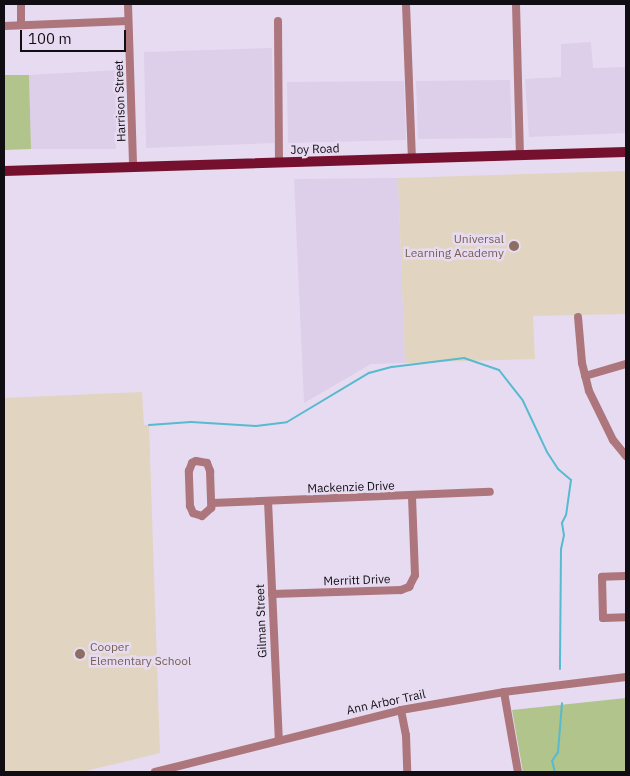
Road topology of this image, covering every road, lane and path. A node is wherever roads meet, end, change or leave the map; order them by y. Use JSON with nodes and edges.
{"nodes":[{"id":1,"x":21,"y":4,"type":"edge"},
{"id":2,"x":128,"y":4,"type":"edge"},
{"id":3,"x":406,"y":4,"type":"edge"},
{"id":4,"x":516,"y":4,"type":"edge"},
{"id":5,"x":278,"y":21,"type":"dead end"},
{"id":6,"x":128,"y":22,"type":"junction"},
{"id":7,"x":22,"y":25,"type":"junction"},
{"id":8,"x":4,"y":26,"type":"edge"},
{"id":9,"x":626,"y":152,"type":"edge"},
{"id":10,"x":520,"y":155,"type":"junction"},
{"id":11,"x":412,"y":158,"type":"junction"},
{"id":12,"x":279,"y":162,"type":"junction"},
{"id":13,"x":133,"y":167,"type":"junction"},
{"id":14,"x":4,"y":171,"type":"edge"},
{"id":15,"x":578,"y":317,"type":"dead end"},
{"id":16,"x":626,"y":364,"type":"edge"},
{"id":17,"x":585,"y":376,"type":"junction"},
{"id":18,"x":626,"y":456,"type":"edge"},
{"id":19,"x":490,"y":492,"type":"dead end"},
{"id":20,"x":412,"y":496,"type":"junction"},
{"id":21,"x":268,"y":501,"type":"junction"},
{"id":22,"x":212,"y":503,"type":"junction"},
{"id":23,"x":626,"y":576,"type":"edge"},
{"id":24,"x":272,"y":594,"type":"junction"},
{"id":25,"x":626,"y":617,"type":"edge"},
{"id":26,"x":626,"y":677,"type":"edge"},
{"id":27,"x":504,"y":692,"type":"junction"},
{"id":28,"x":401,"y":710,"type":"junction"},
{"id":29,"x":278,"y":740,"type":"junction"},
{"id":30,"x":155,"y":772,"type":"edge"},
{"id":31,"x":407,"y":772,"type":"edge"},
{"id":32,"x":518,"y":772,"type":"edge"}],
"edges":[{"from":1,"to":7,"type":"street"},
{"from":2,"to":6,"type":"street","name":"Harrison Street"},
{"from":3,"to":11,"type":"street"},
{"from":4,"to":10,"type":"street"},
{"from":5,"to":12,"type":"street"},
{"from":6,"to":7,"type":"street"},
{"from":6,"to":13,"type":"street","name":"Harrison Street"},
{"from":7,"to":8,"type":"street"},
{"from":9,"to":10,"type":"main road","name":"Joy Road"},
{"from":10,"to":11,"type":"main road","name":"Joy Road"},
{"from":11,"to":12,"type":"main road","name":"Joy Road"},
{"from":12,"to":13,"type":"main road","name":"Joy Road"},
{"from":13,"to":14,"type":"main road","name":"Joy Road"},
{"from":15,"to":17,"type":"street"},
{"from":16,"to":17,"type":"street"},
{"from":17,"to":18,"type":"street"},
{"from":19,"to":20,"type":"street","name":"Mackenzie Drive"},
{"from":20,"to":21,"type":"street","name":"Mackenzie Drive"},
{"from":20,"to":24,"type":"street","name":"Merritt Drive"},
{"from":21,"to":22,"type":"street","name":"Mackenzie Drive"},
{"from":21,"to":24,"type":"street","name":"Gilman Street"},
{"from":22,"to":22,"type":"street"},
{"from":23,"to":25,"type":"street"},
{"from":24,"to":29,"type":"street","name":"Gilman Street"},
{"from":26,"to":27,"type":"street","name":"Ann Arbor Trail"},
{"from":27,"to":28,"type":"street","name":"Ann Arbor Trail"},
{"from":27,"to":32,"type":"street"},
{"from":28,"to":29,"type":"street","name":"Ann Arbor Trail"},
{"from":28,"to":31,"type":"street"},
{"from":29,"to":30,"type":"street","name":"Ann Arbor Trail"}]}
